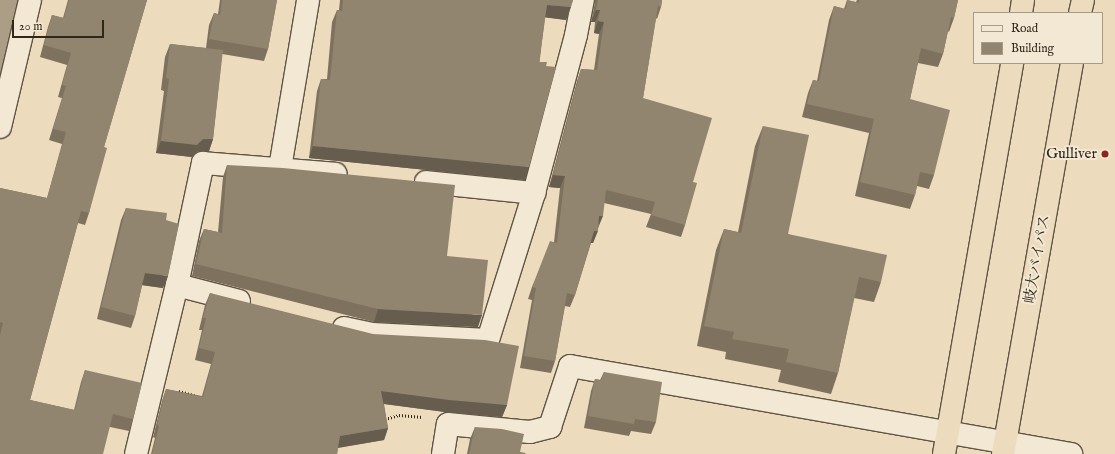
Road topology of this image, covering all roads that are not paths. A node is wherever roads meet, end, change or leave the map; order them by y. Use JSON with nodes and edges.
{"nodes":[{"id":1,"x":30,"y":0,"type":"edge"},
{"id":2,"x":308,"y":0,"type":"edge"},
{"id":3,"x":582,"y":0,"type":"edge"},
{"id":4,"x":1023,"y":0,"type":"edge"},
{"id":5,"x":1083,"y":0,"type":"edge"},
{"id":6,"x":1021,"y":12,"type":"edge"},
{"id":7,"x":1080,"y":12,"type":"edge"},
{"id":8,"x":1012,"y":64,"type":"edge"},
{"id":9,"x":1072,"y":64,"type":"edge"},
{"id":10,"x":0,"y":127,"type":"edge"},
{"id":11,"x":280,"y":168,"type":"junction"},
{"id":12,"x":360,"y":176,"type":"edge"},
{"id":13,"x":407,"y":181,"type":"edge"},
{"id":14,"x":534,"y":193,"type":"junction"},
{"id":15,"x":177,"y":285,"type":"junction"},
{"id":16,"x":262,"y":307,"type":"edge"},
{"id":17,"x":323,"y":322,"type":"edge"},
{"id":18,"x":949,"y":432,"type":"junction"},
{"id":19,"x":1004,"y":448,"type":"edge"},
{"id":20,"x":136,"y":454,"type":"edge"},
{"id":21,"x":443,"y":454,"type":"edge"},
{"id":22,"x":944,"y":454,"type":"edge"},
{"id":23,"x":1071,"y":454,"type":"edge"}],
"edges":[{"from":1,"to":10,"type":"street"},
{"from":2,"to":11,"type":"street"},
{"from":3,"to":14,"type":"street"},
{"from":4,"to":6,"type":"highway"},
{"from":5,"to":7,"type":"highway"},
{"from":8,"to":18,"type":"highway"},
{"from":9,"to":19,"type":"highway","name":"岐大バイパス"},
{"from":11,"to":12,"type":"street"},
{"from":11,"to":15,"type":"street"},
{"from":13,"to":14,"type":"street"},
{"from":14,"to":17,"type":"street"},
{"from":15,"to":16,"type":"street"},
{"from":15,"to":20,"type":"street"},
{"from":18,"to":19,"type":"street"},
{"from":18,"to":21,"type":"street"},
{"from":18,"to":22,"type":"highway"},
{"from":19,"to":23,"type":"street"}]}
